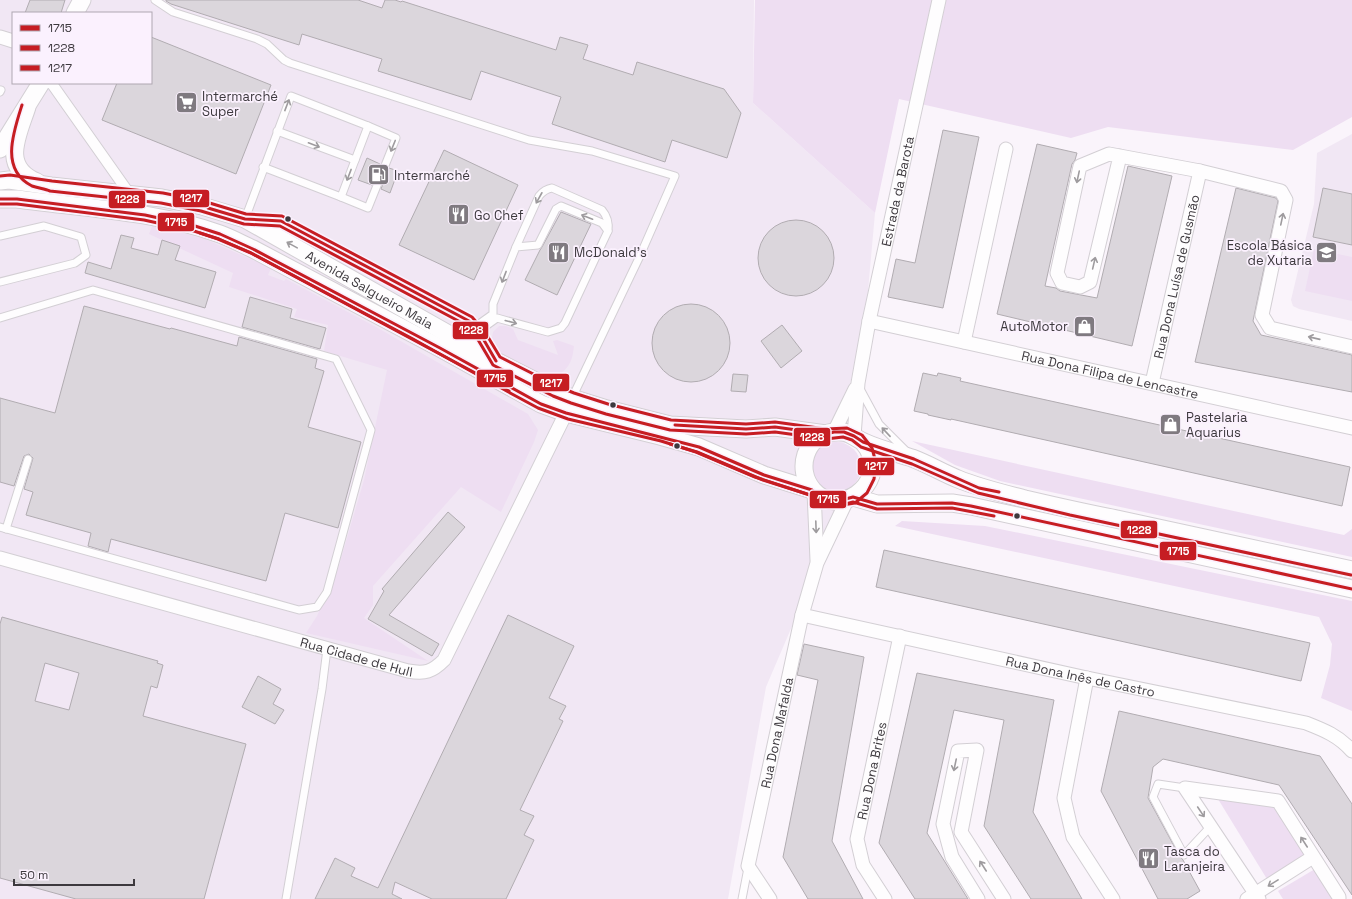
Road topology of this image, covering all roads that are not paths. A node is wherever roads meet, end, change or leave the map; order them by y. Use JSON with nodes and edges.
{"nodes":[{"id":1,"x":82,"y":0,"type":"edge"},
{"id":2,"x":157,"y":0,"type":"edge"},
{"id":3,"x":938,"y":0,"type":"edge"},
{"id":4,"x":76,"y":12,"type":"edge"},
{"id":5,"x":0,"y":37,"type":"edge"},
{"id":6,"x":12,"y":41,"type":"edge"},
{"id":7,"x":40,"y":84,"type":"edge"},
{"id":8,"x":52,"y":84,"type":"edge"},
{"id":9,"x":27,"y":107,"type":"junction"},
{"id":10,"x":368,"y":126,"type":"junction"},
{"id":11,"x":277,"y":131,"type":"junction"},
{"id":12,"x":0,"y":149,"type":"edge"},
{"id":13,"x":1006,"y":149,"type":"dead end"},
{"id":14,"x":1120,"y":156,"type":"junction"},
{"id":15,"x":355,"y":160,"type":"junction"},
{"id":16,"x":263,"y":167,"type":"junction"},
{"id":17,"x":1200,"y":171,"type":"junction"},
{"id":18,"x":0,"y":181,"type":"edge"},
{"id":19,"x":43,"y":185,"type":"junction"},
{"id":20,"x":131,"y":196,"type":"junction"},
{"id":21,"x":340,"y":197,"type":"junction"},
{"id":22,"x":0,"y":199,"type":"edge"},
{"id":23,"x":245,"y":219,"type":"junction"},
{"id":24,"x":608,"y":231,"type":"junction"},
{"id":25,"x":0,"y":236,"type":"edge"},
{"id":26,"x":516,"y":247,"type":"junction"},
{"id":27,"x":0,"y":282,"type":"edge"},
{"id":28,"x":0,"y":318,"type":"edge"},
{"id":29,"x":869,"y":321,"type":"junction"},
{"id":30,"x":471,"y":324,"type":"junction"},
{"id":31,"x":481,"y":335,"type":"junction"},
{"id":32,"x":964,"y":342,"type":"junction"},
{"id":33,"x":1352,"y":347,"type":"edge"},
{"id":34,"x":496,"y":361,"type":"junction"},
{"id":35,"x":858,"y":383,"type":"junction"},
{"id":36,"x":1152,"y":383,"type":"junction"},
{"id":37,"x":569,"y":405,"type":"junction"},
{"id":38,"x":1352,"y":428,"type":"edge"},
{"id":39,"x":830,"y":433,"type":"junction"},
{"id":40,"x":858,"y":439,"type":"junction"},
{"id":41,"x":28,"y":458,"type":"dead end"},
{"id":42,"x":914,"y":459,"type":"junction"},
{"id":43,"x":813,"y":491,"type":"junction"},
{"id":44,"x":850,"y":499,"type":"junction"},
{"id":45,"x":3,"y":528,"type":"edge"},
{"id":46,"x":0,"y":558,"type":"edge"},
{"id":47,"x":817,"y":563,"type":"junction"},
{"id":48,"x":1352,"y":570,"type":"edge"},
{"id":49,"x":1352,"y":589,"type":"edge"},
{"id":50,"x":802,"y":615,"type":"junction"},
{"id":51,"x":900,"y":636,"type":"junction"},
{"id":52,"x":327,"y":649,"type":"junction"},
{"id":53,"x":1087,"y":678,"type":"junction"},
{"id":54,"x":1352,"y":751,"type":"edge"},
{"id":55,"x":1185,"y":788,"type":"junction"},
{"id":56,"x":1211,"y":826,"type":"junction"},
{"id":57,"x":1314,"y":857,"type":"junction"},
{"id":58,"x":748,"y":866,"type":"junction"},
{"id":59,"x":1254,"y":897,"type":"edge"},
{"id":60,"x":286,"y":899,"type":"edge"},
{"id":61,"x":742,"y":899,"type":"edge"},
{"id":62,"x":770,"y":899,"type":"edge"},
{"id":63,"x":885,"y":899,"type":"edge"},
{"id":64,"x":978,"y":899,"type":"edge"},
{"id":65,"x":1004,"y":899,"type":"edge"},
{"id":66,"x":1114,"y":899,"type":"edge"},
{"id":67,"x":1339,"y":899,"type":"edge"}],
"edges":[{"from":1,"to":4,"type":"street"},
{"from":2,"to":37,"type":"lane"},
{"from":3,"to":29,"type":"street","name":"Estrada da Barota"},
{"from":5,"to":6,"type":"street"},
{"from":7,"to":9,"type":"street"},
{"from":8,"to":20,"type":"street"},
{"from":9,"to":12,"type":"street"},
{"from":9,"to":19,"type":"street"},
{"from":11,"to":10,"type":"lane","one_way":true},
{"from":10,"to":15,"type":"lane"},
{"from":10,"to":21,"type":"lane","one_way":true},
{"from":11,"to":15,"type":"lane","one_way":true},
{"from":11,"to":16,"type":"lane"},
{"from":13,"to":32,"type":"street"},
{"from":14,"to":14,"type":"street","one_way":true},
{"from":14,"to":17,"type":"street"},
{"from":15,"to":21,"type":"lane","one_way":true},
{"from":16,"to":21,"type":"lane"},
{"from":16,"to":23,"type":"lane"},
{"from":33,"to":17,"type":"street","one_way":true},
{"from":17,"to":36,"type":"street","name":"Rua Dona Luísa de Gusmão"},
{"from":18,"to":19,"type":"street","name":"Avenida Salgueiro Maia"},
{"from":19,"to":20,"type":"street","name":"Avenida Salgueiro Maia"},
{"from":20,"to":23,"type":"street","name":"Avenida Salgueiro Maia"},
{"from":22,"to":37,"type":"street","name":"Avenida Salgueiro Maia"},
{"from":23,"to":30,"type":"lane"},
{"from":34,"to":23,"type":"street","name":"Avenida Salgueiro Maia","one_way":true},
{"from":24,"to":26,"type":"lane","one_way":true},
{"from":24,"to":26,"type":"lane","one_way":true},
{"from":31,"to":24,"type":"lane","one_way":true},
{"from":25,"to":27,"type":"lane"},
{"from":26,"to":30,"type":"lane","one_way":true},
{"from":28,"to":45,"type":"lane"},
{"from":29,"to":32,"type":"street","name":"Rua Dona Filipa de Lencastre"},
{"from":29,"to":35,"type":"street","name":"Estrada da Barota"},
{"from":30,"to":31,"type":"lane"},
{"from":31,"to":34,"type":"lane"},
{"from":32,"to":36,"type":"street","name":"Rua Dona Filipa de Lencastre"},
{"from":34,"to":37,"type":"street","name":"Avenida Salgueiro Maia"},
{"from":35,"to":39,"type":"street","name":"Estrada da Barota"},
{"from":35,"to":40,"type":"street","name":"Estrada da Barota"},
{"from":42,"to":35,"type":"lane","one_way":true},
{"from":36,"to":38,"type":"street","name":"Rua Dona Filipa de Lencastre"},
{"from":37,"to":39,"type":"street","name":"Avenida Salgueiro Maia"},
{"from":37,"to":43,"type":"street","name":"Avenida Salgueiro Maia"},
{"from":37,"to":52,"type":"street","name":"Rua Cidade de Hull"},
{"from":39,"to":40,"type":"street","name":"Avenida Salgueiro Maia"},
{"from":39,"to":43,"type":"street"},
{"from":40,"to":42,"type":"street","name":"Avenida Salgueiro Maia"},
{"from":40,"to":44,"type":"street"},
{"from":41,"to":45,"type":"lane"},
{"from":42,"to":48,"type":"street","name":"Avenida Salgueiro Maia"},
{"from":43,"to":44,"type":"street","name":"Avenida Salgueiro Maia"},
{"from":43,"to":47,"type":"street","name":"Rua Dona Mafalda","one_way":true},
{"from":44,"to":47,"type":"street","name":"Rua Dona Mafalda"},
{"from":44,"to":49,"type":"street","name":"Avenida Salgueiro Maia"},
{"from":46,"to":52,"type":"street","name":"Rua Cidade de Hull"},
{"from":47,"to":50,"type":"street","name":"Rua Dona Mafalda"},
{"from":50,"to":51,"type":"street","name":"Rua Dona Inês de Castro"},
{"from":50,"to":58,"type":"street","name":"Rua Dona Mafalda"},
{"from":51,"to":53,"type":"street","name":"Rua Dona Inês de Castro"},
{"from":51,"to":63,"type":"street","name":"Rua Dona Brites"},
{"from":52,"to":60,"type":"lane"},
{"from":53,"to":54,"type":"street","name":"Rua Dona Inês de Castro"},
{"from":53,"to":66,"type":"street"},
{"from":55,"to":56,"type":"street","one_way":true},
{"from":55,"to":56,"type":"lane"},
{"from":57,"to":55,"type":"street","one_way":true},
{"from":56,"to":59,"type":"street"},
{"from":57,"to":59,"type":"street","one_way":true},
{"from":57,"to":67,"type":"street"},
{"from":58,"to":61,"type":"lane"},
{"from":58,"to":62,"type":"street"},
{"from":65,"to":64,"type":"street","one_way":true}]}
